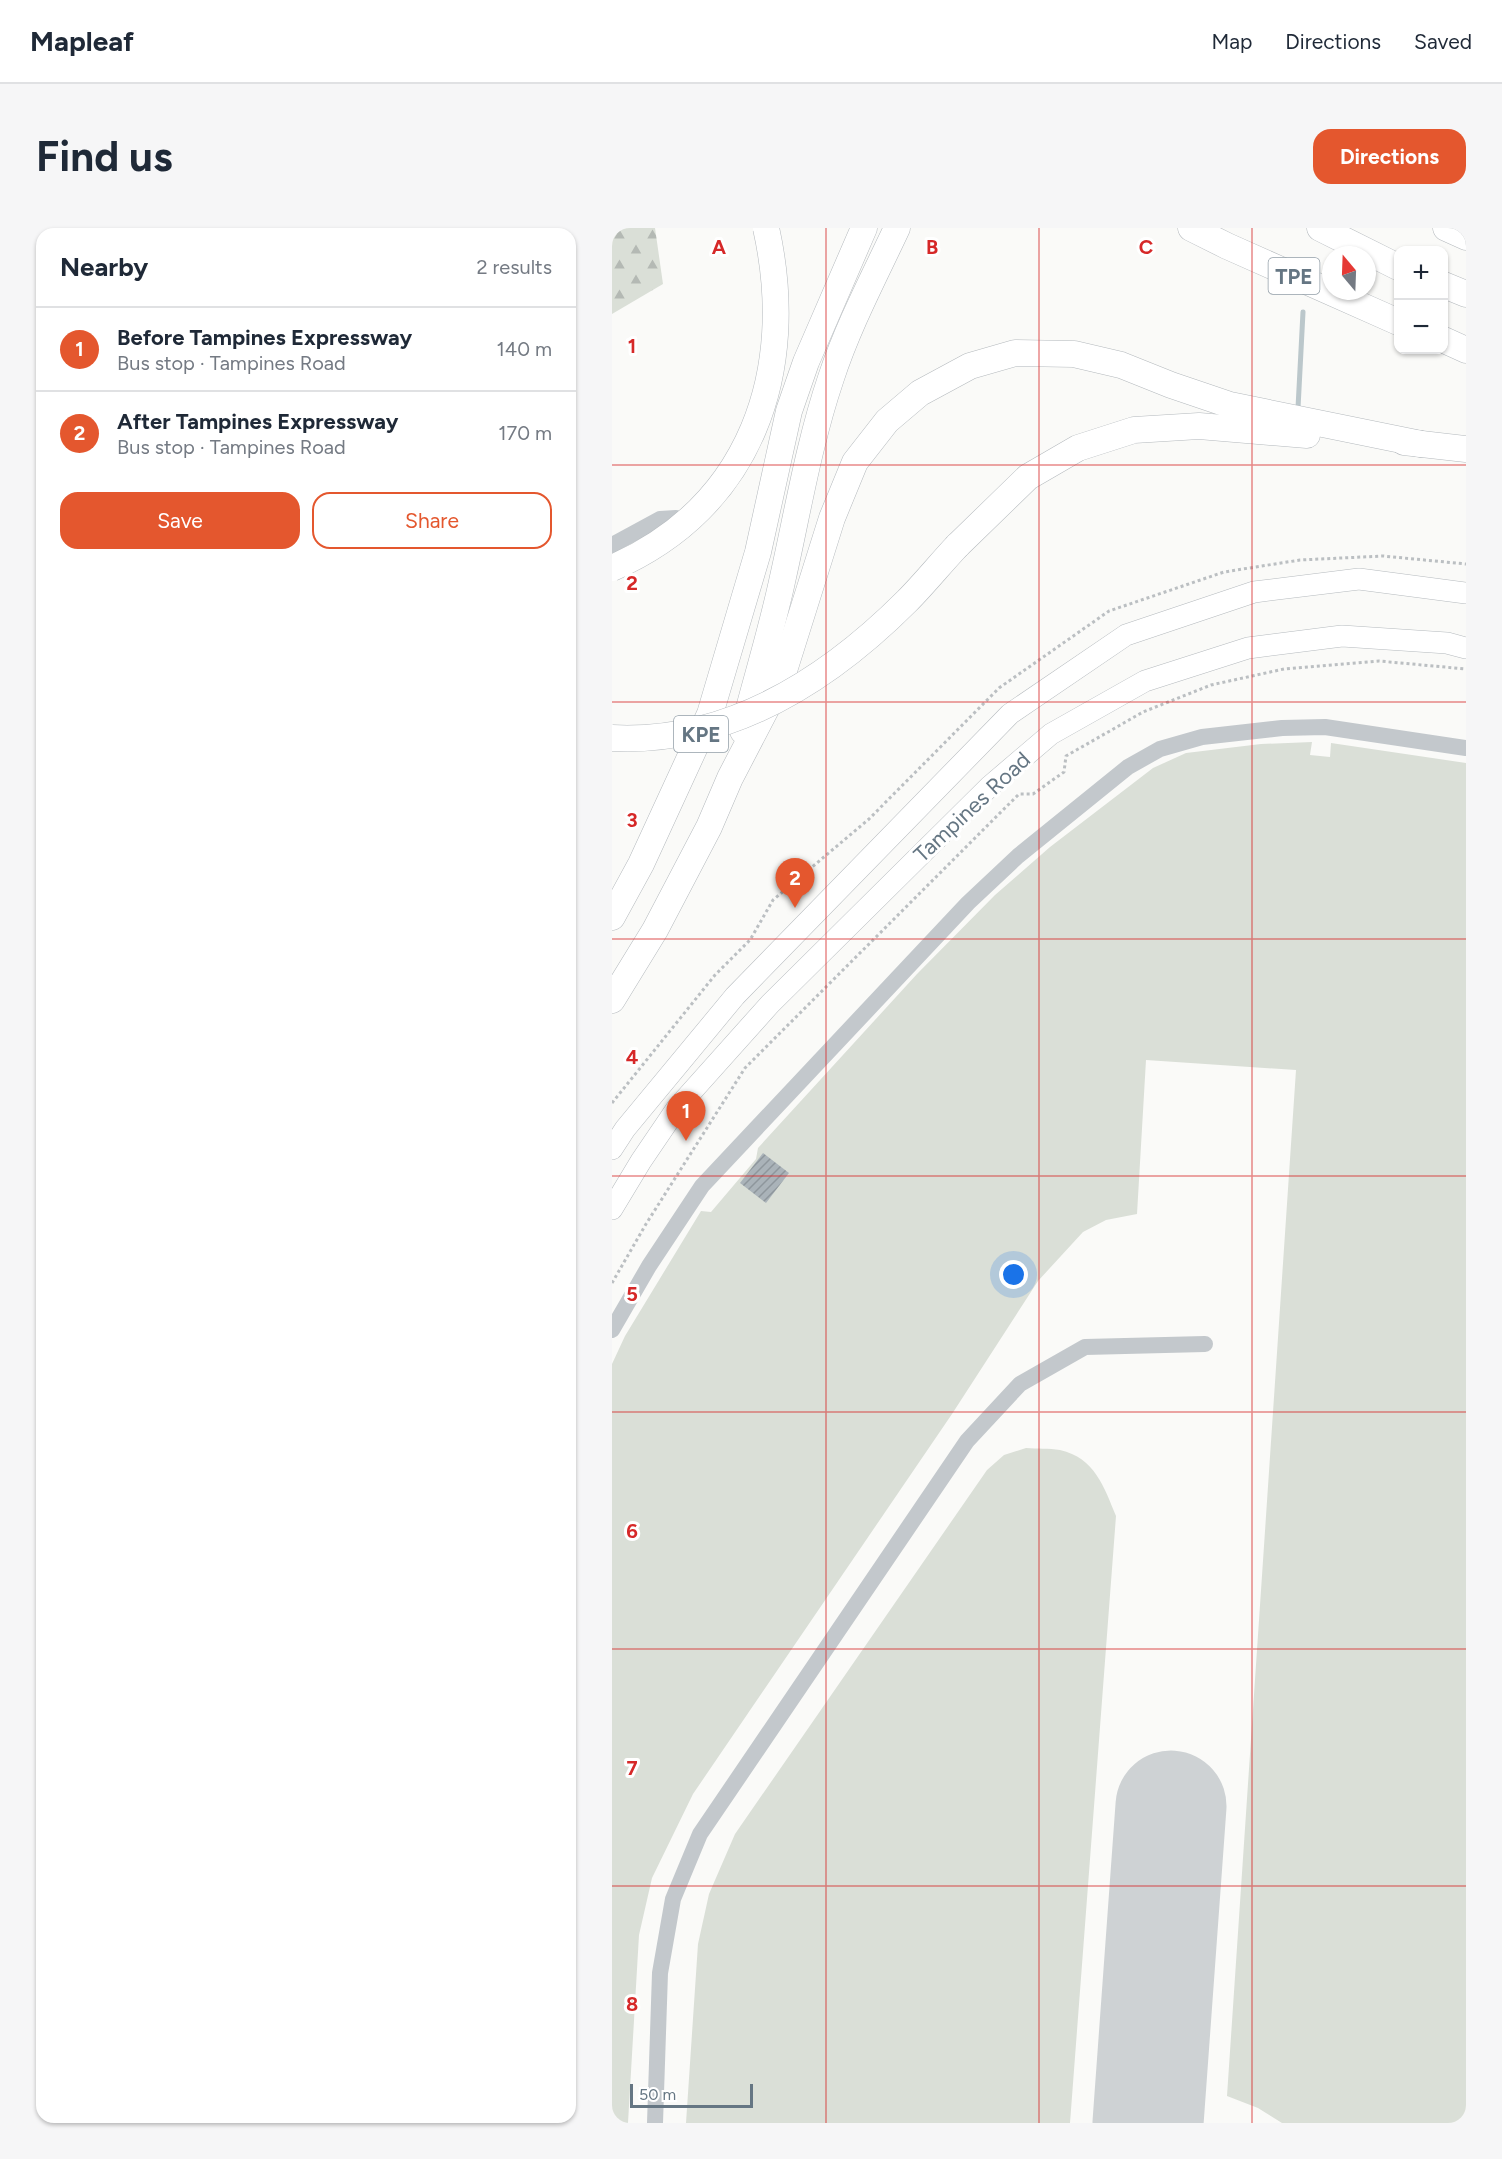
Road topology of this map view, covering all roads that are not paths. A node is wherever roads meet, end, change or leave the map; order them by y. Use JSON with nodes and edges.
{"nodes":[{"id":1,"x":766,"y":228,"type":"edge"},
{"id":2,"x":864,"y":228,"type":"edge"},
{"id":3,"x":897,"y":228,"type":"edge"},
{"id":4,"x":1191,"y":228,"type":"edge"},
{"id":5,"x":1320,"y":228,"type":"edge"},
{"id":6,"x":1446,"y":228,"type":"edge"},
{"id":7,"x":1466,"y":237,"type":"edge"},
{"id":8,"x":1394,"y":265,"type":"edge"},
{"id":9,"x":1448,"y":287,"type":"edge"},
{"id":10,"x":1466,"y":294,"type":"edge"},
{"id":11,"x":1394,"y":320,"type":"edge"},
{"id":12,"x":1448,"y":342,"type":"edge"},
{"id":13,"x":1466,"y":350,"type":"edge"},
{"id":14,"x":1421,"y":444,"type":"junction"},
{"id":15,"x":1466,"y":450,"type":"edge"},
{"id":16,"x":687,"y":524,"type":"dead end"},
{"id":17,"x":612,"y":545,"type":"edge"},
{"id":18,"x":612,"y":568,"type":"edge"},
{"id":19,"x":1466,"y":593,"type":"edge"},
{"id":20,"x":1466,"y":648,"type":"edge"},
{"id":21,"x":612,"y":738,"type":"edge"},
{"id":22,"x":1466,"y":748,"type":"edge"},
{"id":23,"x":730,"y":778,"type":"junction"},
{"id":24,"x":612,"y":917,"type":"edge"},
{"id":25,"x":612,"y":1000,"type":"edge"},
{"id":26,"x":612,"y":1149,"type":"edge"},
{"id":27,"x":612,"y":1209,"type":"edge"},
{"id":28,"x":612,"y":1330,"type":"edge"},
{"id":29,"x":1205,"y":1344,"type":"dead end"},
{"id":30,"x":655,"y":2123,"type":"edge"}],
"edges":[{"from":1,"to":18,"type":"highway","bridge":true},
{"from":2,"to":24,"type":"highway","number":"KPE"},
{"from":3,"to":23,"type":"highway"},
{"from":4,"to":11,"type":"highway","number":"TPE"},
{"from":5,"to":8,"type":"highway","number":"TPE"},
{"from":6,"to":7,"type":"highway"},
{"from":9,"to":10,"type":"highway"},
{"from":12,"to":13,"type":"highway"},
{"from":14,"to":15,"type":"highway"},
{"from":14,"to":21,"type":"highway","bridge":true},
{"from":14,"to":23,"type":"highway"},
{"from":16,"to":17,"type":"lane"},
{"from":19,"to":26,"type":"main road","name":"Tampines Road"},
{"from":20,"to":27,"type":"main road","name":"Tampines Road"},
{"from":22,"to":28,"type":"lane"},
{"from":23,"to":25,"type":"highway","number":"KPE"},
{"from":29,"to":30,"type":"lane"}]}
